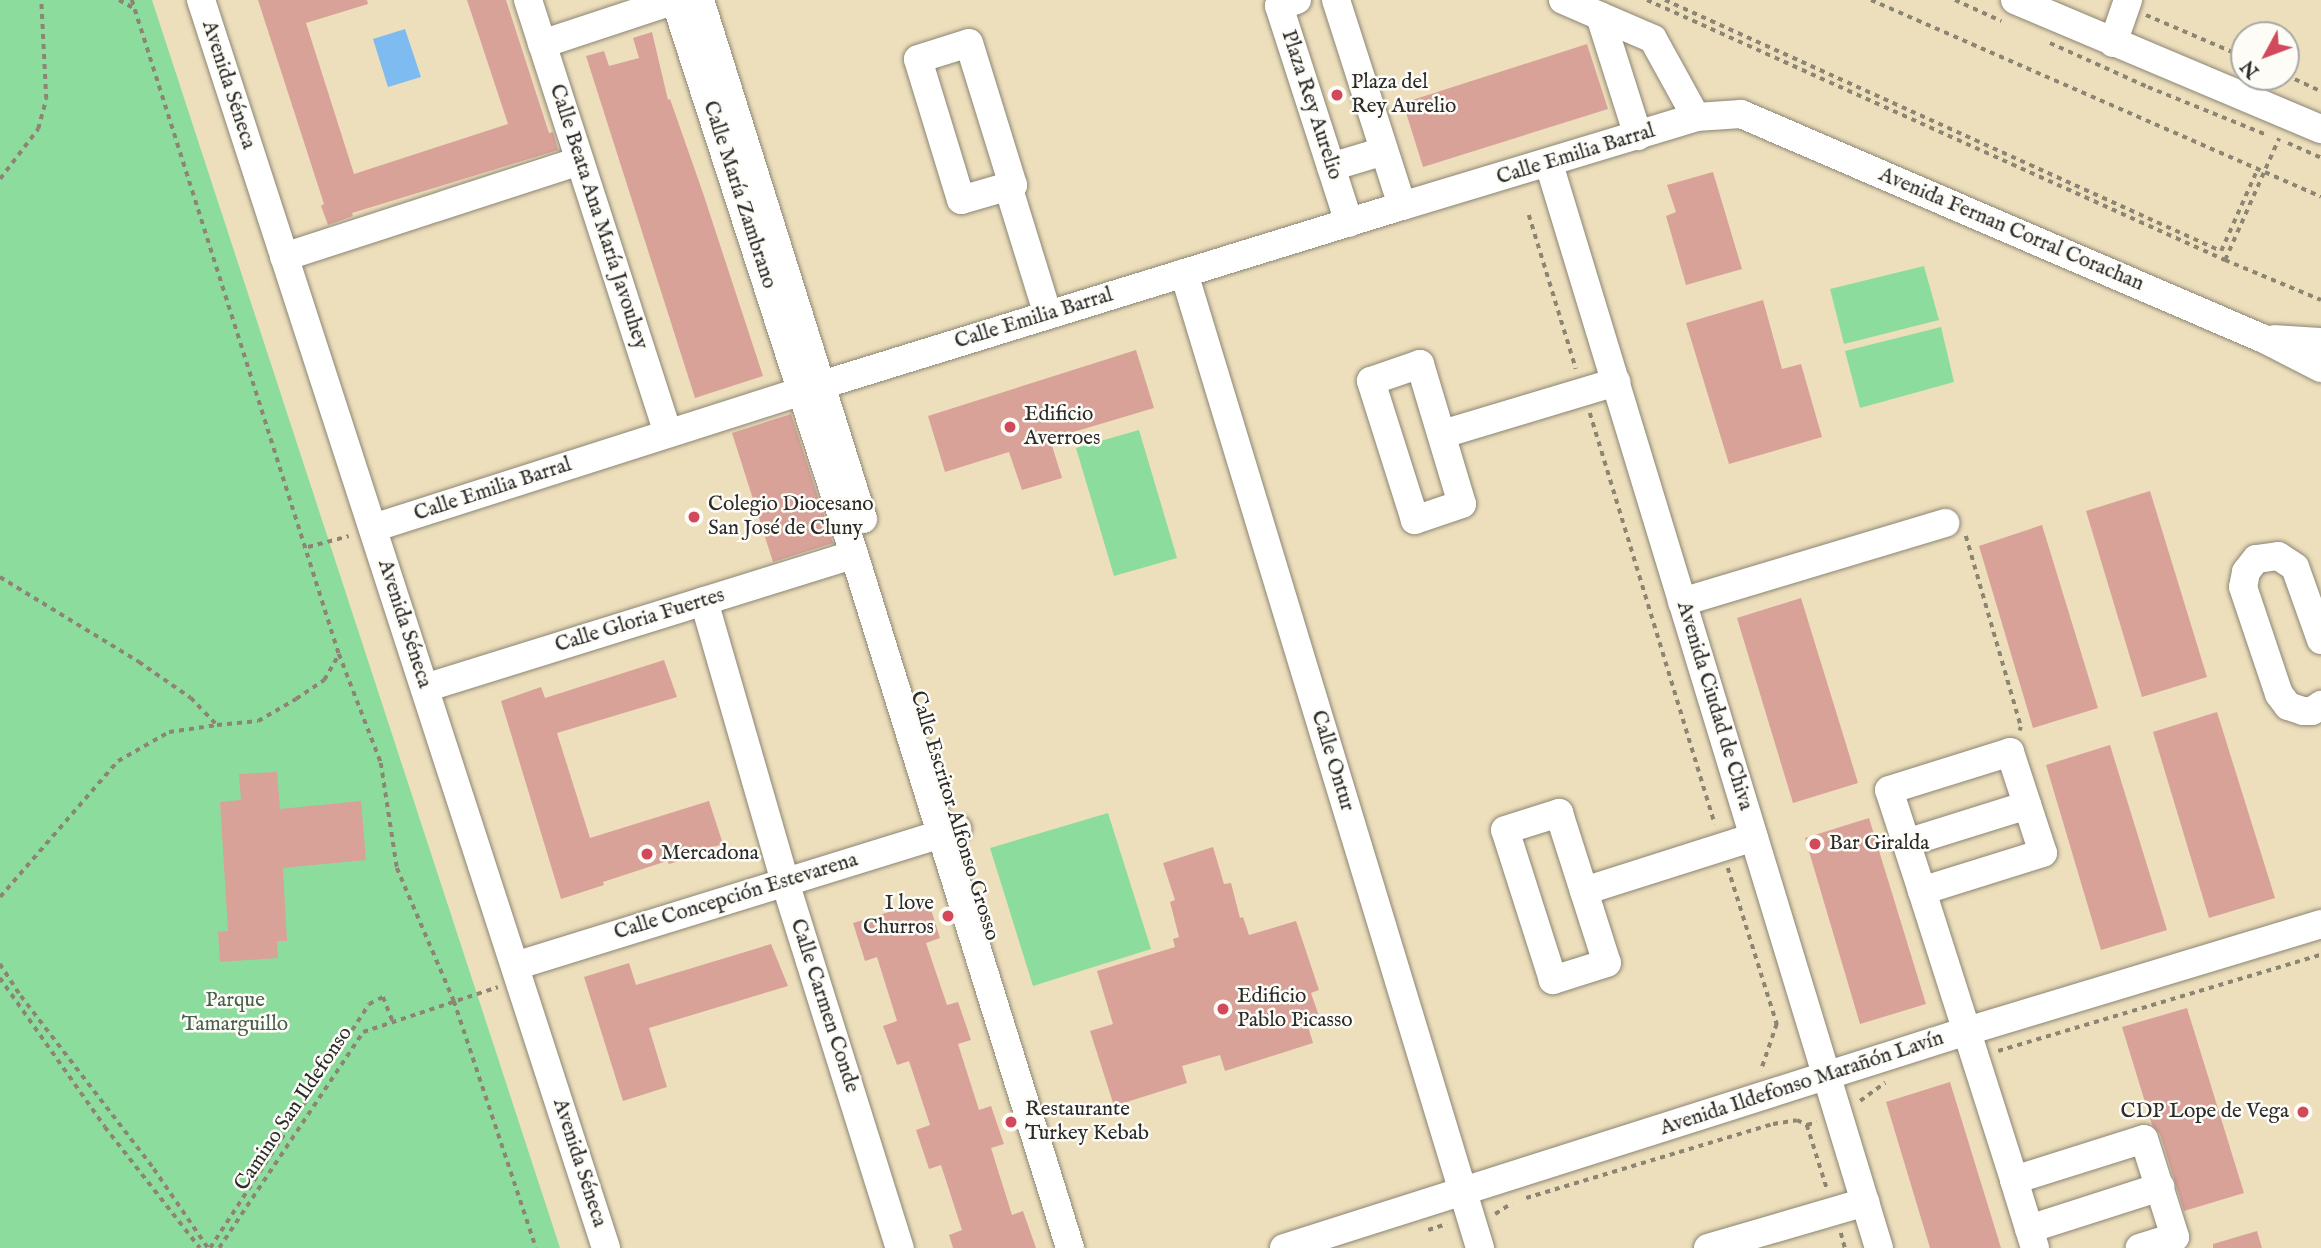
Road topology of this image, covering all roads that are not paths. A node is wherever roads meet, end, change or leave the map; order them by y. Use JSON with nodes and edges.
{"nodes":[{"id":1,"x":201,"y":0,"type":"edge"},
{"id":2,"x":528,"y":0,"type":"edge"},
{"id":3,"x":675,"y":0,"type":"edge"},
{"id":4,"x":701,"y":0,"type":"edge"},
{"id":5,"x":1297,"y":0,"type":"edge"},
{"id":6,"x":1336,"y":0,"type":"edge"},
{"id":7,"x":1563,"y":0,"type":"edge"},
{"id":8,"x":2127,"y":3,"type":"edge"},
{"id":9,"x":2009,"y":11,"type":"edge"},
{"id":10,"x":1600,"y":16,"type":"junction"},
{"id":11,"x":2113,"y":43,"type":"junction"},
{"id":12,"x":542,"y":44,"type":"junction"},
{"id":13,"x":1696,"y":117,"type":"junction"},
{"id":14,"x":2321,"y":130,"type":"edge"},
{"id":15,"x":1638,"y":136,"type":"junction"},
{"id":16,"x":1384,"y":151,"type":"junction"},
{"id":17,"x":580,"y":161,"type":"junction"},
{"id":18,"x":1549,"y":163,"type":"junction"},
{"id":19,"x":1331,"y":167,"type":"junction"},
{"id":20,"x":1008,"y":186,"type":"junction"},
{"id":21,"x":1402,"y":206,"type":"junction"},
{"id":22,"x":1349,"y":223,"type":"junction"},
{"id":23,"x":284,"y":257,"type":"junction"},
{"id":24,"x":1184,"y":273,"type":"junction"},
{"id":25,"x":1048,"y":315,"type":"junction"},
{"id":26,"x":2264,"y":339,"type":"junction"},
{"id":27,"x":2321,"y":342,"type":"edge"},
{"id":28,"x":2321,"y":369,"type":"edge"},
{"id":29,"x":1616,"y":382,"type":"junction"},
{"id":30,"x":812,"y":387,"type":"junction"},
{"id":31,"x":668,"y":433,"type":"junction"},
{"id":32,"x":1443,"y":434,"type":"junction"},
{"id":33,"x":1945,"y":523,"type":"road end"},
{"id":34,"x":373,"y":528,"type":"junction"},
{"id":35,"x":854,"y":554,"type":"junction"},
{"id":36,"x":704,"y":601,"type":"junction"},
{"id":37,"x":1682,"y":602,"type":"junction"},
{"id":38,"x":2321,"y":640,"type":"edge"},
{"id":39,"x":425,"y":688,"type":"junction"},
{"id":40,"x":2321,"y":705,"type":"edge"},
{"id":41,"x":2027,"y":805,"type":"junction"},
{"id":42,"x":949,"y":832,"type":"junction"},
{"id":43,"x":1754,"y":837,"type":"junction"},
{"id":44,"x":1906,"y":843,"type":"junction"},
{"id":45,"x":785,"y":882,"type":"junction"},
{"id":46,"x":1584,"y":891,"type":"junction"},
{"id":47,"x":1922,"y":891,"type":"junction"},
{"id":48,"x":2321,"y":923,"type":"edge"},
{"id":49,"x":517,"y":973,"type":"junction"},
{"id":50,"x":1966,"y":1031,"type":"junction"},
{"id":51,"x":1828,"y":1076,"type":"junction"},
{"id":52,"x":2014,"y":1180,"type":"junction"},
{"id":53,"x":2160,"y":1187,"type":"junction"},
{"id":54,"x":1462,"y":1191,"type":"junction"},
{"id":55,"x":1865,"y":1202,"type":"junction"},
{"id":56,"x":2032,"y":1238,"type":"edge"},
{"id":57,"x":1725,"y":1245,"type":"edge"},
{"id":58,"x":606,"y":1248,"type":"edge"},
{"id":59,"x":900,"y":1248,"type":"edge"},
{"id":60,"x":1070,"y":1248,"type":"edge"},
{"id":61,"x":1087,"y":1248,"type":"edge"},
{"id":62,"x":1284,"y":1248,"type":"edge"},
{"id":63,"x":1479,"y":1248,"type":"edge"},
{"id":64,"x":1879,"y":1248,"type":"edge"},
{"id":65,"x":2140,"y":1248,"type":"edge"}],
"edges":[{"from":1,"to":23,"type":"street","name":"Avenida Séneca"},
{"from":2,"to":12,"type":"street","name":"Calle Beata Ana María Javouhey"},
{"from":3,"to":12,"type":"street"},
{"from":3,"to":30,"type":"street","name":"Calle María Zambrano"},
{"from":4,"to":30,"type":"street","name":"Calle María Zambrano"},
{"from":5,"to":19,"type":"street","name":"Plaza Rey Aurelio"},
{"from":6,"to":16,"type":"street"},
{"from":7,"to":10,"type":"street"},
{"from":8,"to":11,"type":"street"},
{"from":9,"to":11,"type":"street"},
{"from":10,"to":13,"type":"street"},
{"from":10,"to":15,"type":"street"},
{"from":11,"to":14,"type":"street"},
{"from":12,"to":17,"type":"street","name":"Calle Beata Ana María Javouhey"},
{"from":13,"to":15,"type":"street","name":"Calle Emilia Barral"},
{"from":13,"to":26,"type":"street","name":"Avenida Fernan Corral Corachan"},
{"from":15,"to":18,"type":"street","name":"Calle Emilia Barral"},
{"from":16,"to":19,"type":"street"},
{"from":16,"to":21,"type":"street"},
{"from":17,"to":23,"type":"street"},
{"from":17,"to":31,"type":"street","name":"Calle Beata Ana María Javouhey"},
{"from":18,"to":21,"type":"street","name":"Calle Emilia Barral"},
{"from":18,"to":29,"type":"street","name":"Avenida Ciudad de Chiva"},
{"from":19,"to":22,"type":"street","name":"Plaza Rey Aurelio"},
{"from":20,"to":20,"type":"street"},
{"from":20,"to":25,"type":"street"},
{"from":21,"to":22,"type":"street","name":"Calle Emilia Barral"},
{"from":22,"to":24,"type":"street","name":"Calle Emilia Barral"},
{"from":23,"to":34,"type":"street","name":"Avenida Séneca"},
{"from":24,"to":25,"type":"street","name":"Calle Emilia Barral"},
{"from":24,"to":54,"type":"street","name":"Calle Ontur"},
{"from":25,"to":30,"type":"street","name":"Calle Emilia Barral"},
{"from":26,"to":27,"type":"street"},
{"from":26,"to":28,"type":"street","name":"Avenida Fernan Corral Corachan"},
{"from":29,"to":32,"type":"street"},
{"from":29,"to":37,"type":"street","name":"Avenida Ciudad de Chiva"},
{"from":30,"to":31,"type":"street","name":"Calle Emilia Barral"},
{"from":30,"to":35,"type":"street","name":"Calle Escritor Alfonso Grosso"},
{"from":30,"to":42,"type":"street","name":"Calle Escritor Alfonso Grosso"},
{"from":31,"to":34,"type":"street","name":"Calle Emilia Barral"},
{"from":32,"to":32,"type":"street"},
{"from":33,"to":37,"type":"street"},
{"from":34,"to":39,"type":"street","name":"Avenida Séneca"},
{"from":35,"to":36,"type":"street","name":"Calle Gloria Fuertes"},
{"from":35,"to":42,"type":"street","name":"Calle Escritor Alfonso Grosso"},
{"from":36,"to":39,"type":"street","name":"Calle Gloria Fuertes"},
{"from":36,"to":45,"type":"street","name":"Calle Carmen Conde"},
{"from":37,"to":43,"type":"street","name":"Avenida Ciudad de Chiva"},
{"from":38,"to":40,"type":"street"},
{"from":39,"to":49,"type":"street","name":"Avenida Séneca"},
{"from":41,"to":44,"type":"street"},
{"from":41,"to":44,"type":"street"},
{"from":41,"to":47,"type":"street"},
{"from":42,"to":45,"type":"street","name":"Calle Concepción Estevarena"},
{"from":42,"to":60,"type":"street","name":"Calle Escritor Alfonso Grosso"},
{"from":42,"to":61,"type":"street","name":"Calle Escritor Alfonso Grosso"},
{"from":43,"to":46,"type":"street"},
{"from":43,"to":51,"type":"street","name":"Avenida Ciudad de Chiva"},
{"from":44,"to":47,"type":"street"},
{"from":45,"to":49,"type":"street","name":"Calle Concepción Estevarena"},
{"from":45,"to":59,"type":"street","name":"Calle Carmen Conde"},
{"from":46,"to":46,"type":"street"},
{"from":47,"to":50,"type":"street"},
{"from":48,"to":50,"type":"street","name":"Avenida Ildefonso Marañón Lavín"},
{"from":49,"to":58,"type":"street","name":"Avenida Séneca"},
{"from":50,"to":51,"type":"street","name":"Avenida Ildefonso Marañón Lavín"},
{"from":50,"to":52,"type":"street"},
{"from":51,"to":54,"type":"street","name":"Avenida Ildefonso Marañón Lavín"},
{"from":51,"to":55,"type":"street","name":"Avenida Ciudad de Chiva"},
{"from":52,"to":53,"type":"street"},
{"from":52,"to":56,"type":"street"},
{"from":53,"to":56,"type":"street"},
{"from":53,"to":65,"type":"street"},
{"from":54,"to":62,"type":"street","name":"Avenida Ildefonso Marañón Lavín"},
{"from":54,"to":63,"type":"street","name":"Calle Ontur"},
{"from":55,"to":57,"type":"street"},
{"from":55,"to":64,"type":"street","name":"Avenida Ciudad de Chiva"}]}
